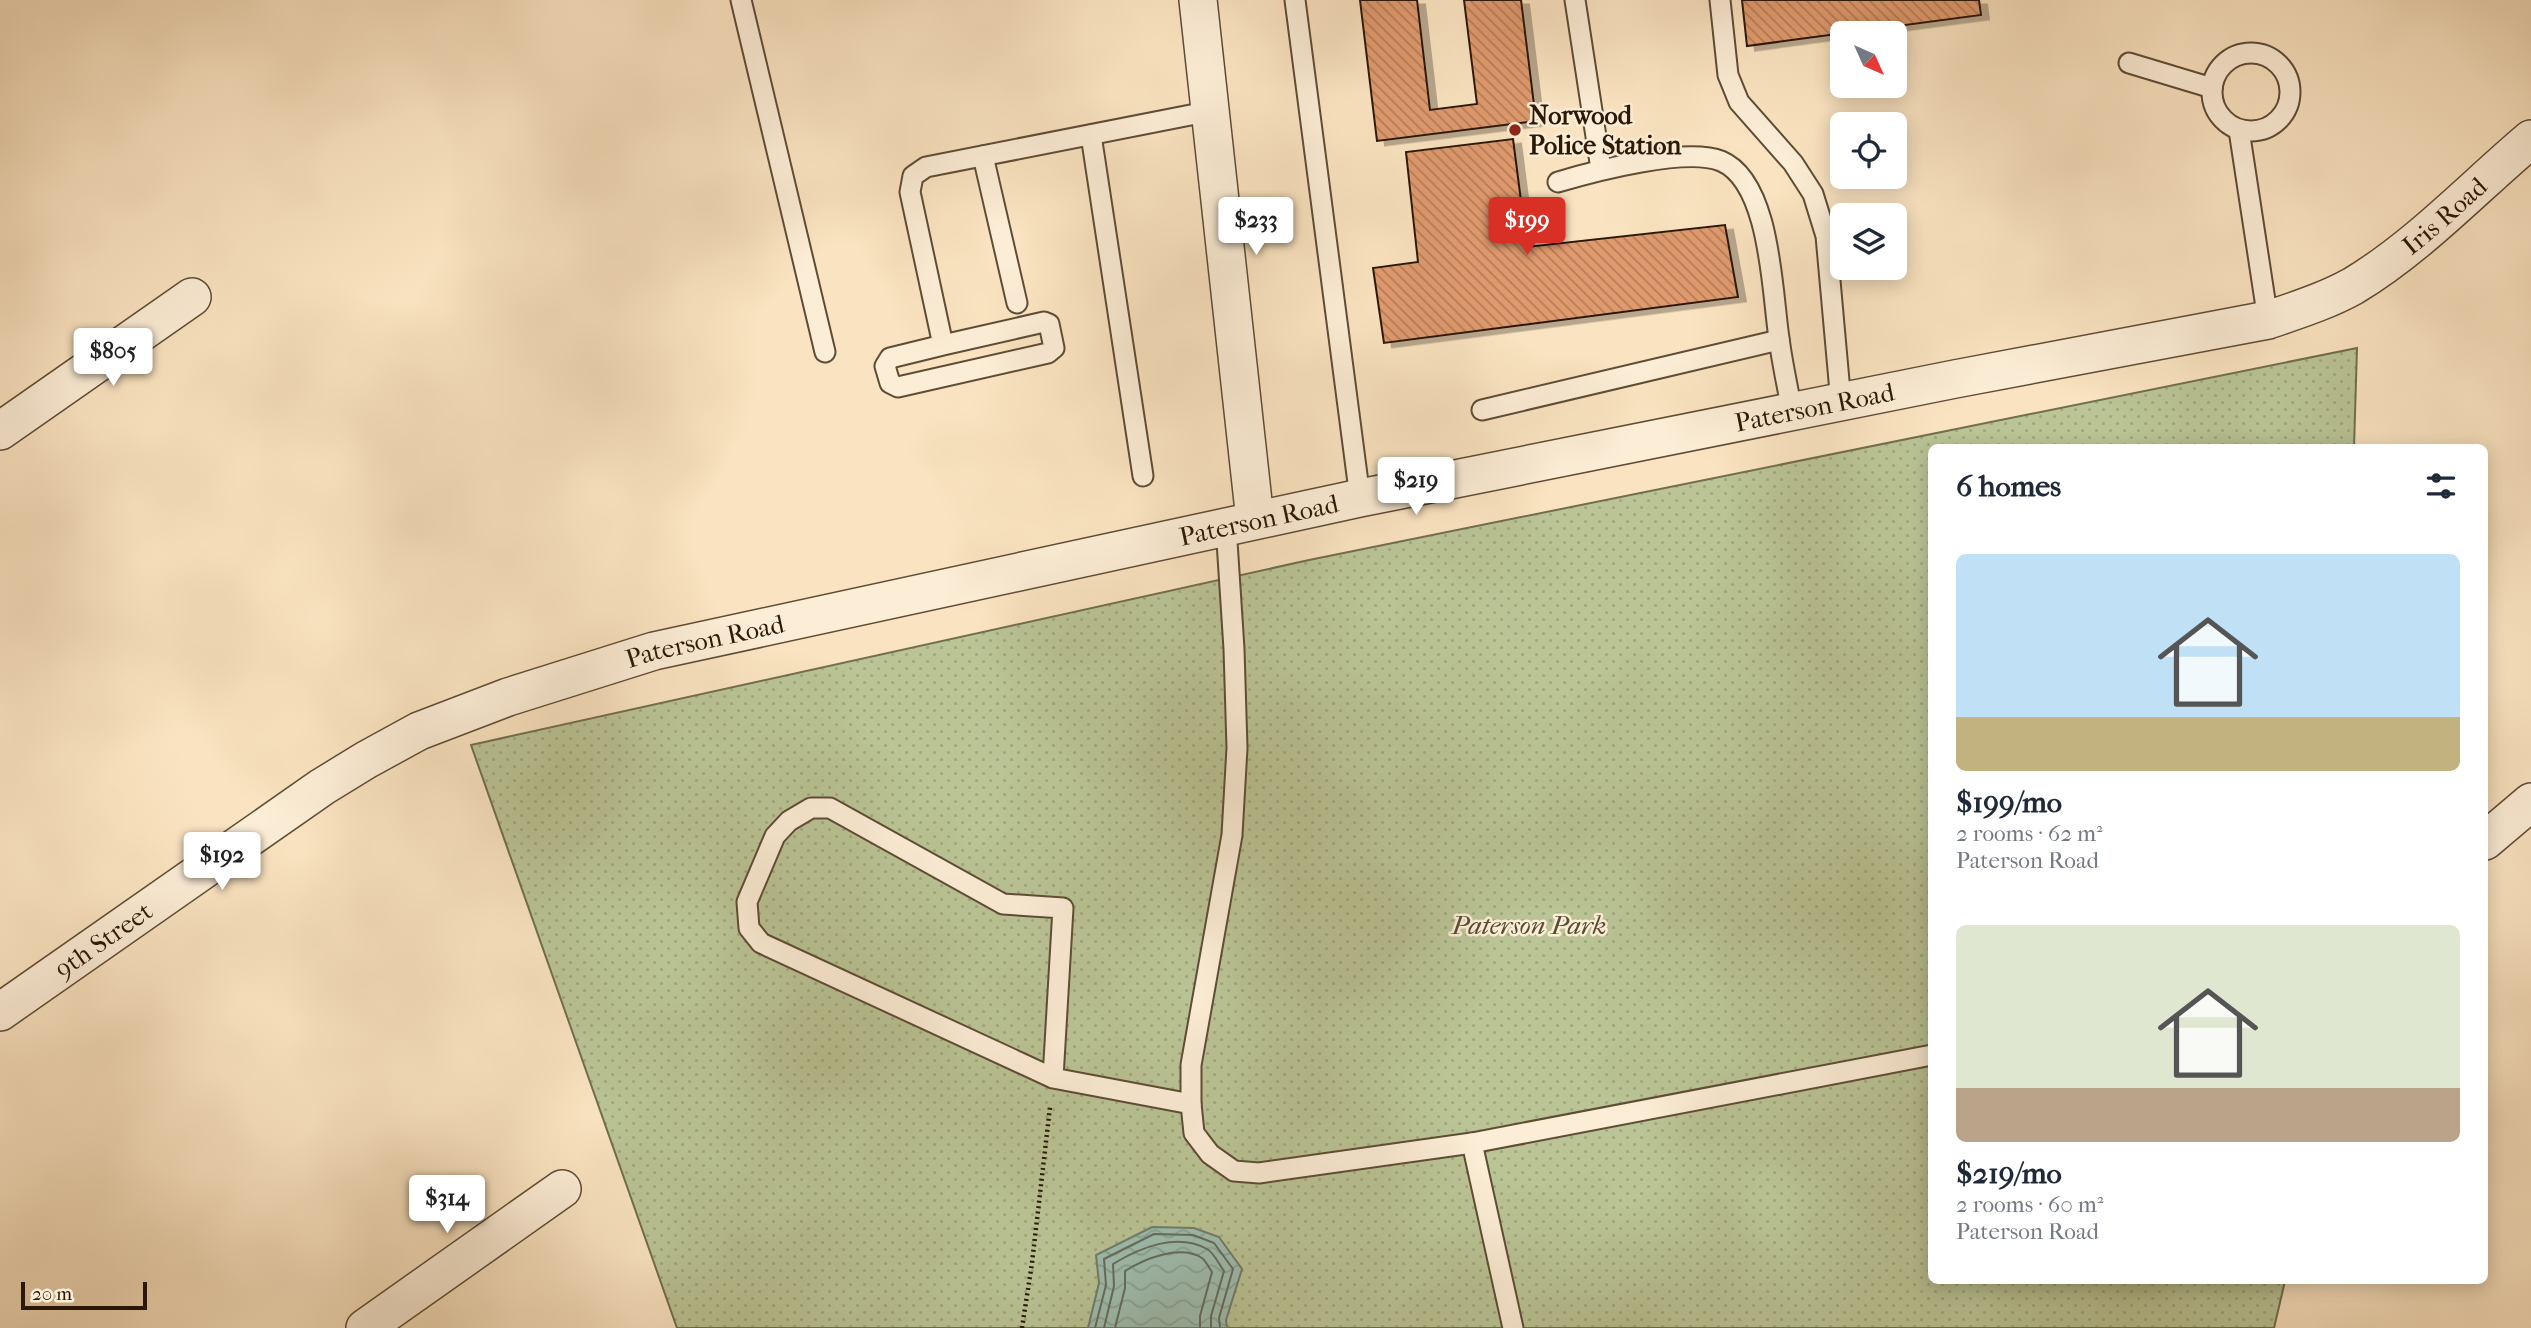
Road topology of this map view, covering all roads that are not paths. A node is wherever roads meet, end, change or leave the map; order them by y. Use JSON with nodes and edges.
{"nodes":[{"id":1,"x":741,"y":0,"type":"edge"},
{"id":2,"x":1198,"y":0,"type":"edge"},
{"id":3,"x":1295,"y":0,"type":"edge"},
{"id":4,"x":1575,"y":0,"type":"edge"},
{"id":5,"x":1720,"y":0,"type":"edge"},
{"id":6,"x":2129,"y":62,"type":"dead end"},
{"id":7,"x":2212,"y":88,"type":"junction"},
{"id":8,"x":1211,"y":111,"type":"junction"},
{"id":9,"x":2239,"y":130,"type":"junction"},
{"id":10,"x":1091,"y":135,"type":"junction"},
{"id":11,"x":2531,"y":139,"type":"edge"},
{"id":12,"x":983,"y":156,"type":"junction"},
{"id":13,"x":1601,"y":169,"type":"junction"},
{"id":14,"x":1558,"y":182,"type":"dead end"},
{"id":15,"x":2386,"y":263,"type":"joint"},
{"id":16,"x":192,"y":298,"type":"dead end"},
{"id":17,"x":1017,"y":303,"type":"dead end"},
{"id":18,"x":2268,"y":320,"type":"junction"},
{"id":19,"x":1779,"y":340,"type":"junction"},
{"id":20,"x":943,"y":345,"type":"junction"},
{"id":21,"x":825,"y":352,"type":"dead end"},
{"id":22,"x":1841,"y":402,"type":"junction"},
{"id":23,"x":1482,"y":410,"type":"dead end"},
{"id":24,"x":1793,"y":412,"type":"junction"},
{"id":25,"x":0,"y":430,"type":"edge"},
{"id":26,"x":1143,"y":476,"type":"dead end"},
{"id":27,"x":1360,"y":498,"type":"junction"},
{"id":28,"x":1241,"y":523,"type":"junction"},
{"id":29,"x":419,"y":731,"type":"joint"},
{"id":30,"x":2531,"y":802,"type":"edge"},
{"id":31,"x":2488,"y":838,"type":"edge"},
{"id":32,"x":0,"y":1012,"type":"edge"},
{"id":33,"x":1928,"y":1056,"type":"edge"},
{"id":34,"x":1053,"y":1078,"type":"junction"},
{"id":35,"x":1191,"y":1104,"type":"junction"},
{"id":36,"x":1472,"y":1143,"type":"junction"},
{"id":37,"x":562,"y":1189,"type":"dead end"},
{"id":38,"x":365,"y":1328,"type":"edge"},
{"id":39,"x":1513,"y":1328,"type":"edge"}],
"edges":[{"from":1,"to":21,"type":"lane"},
{"from":2,"to":8,"type":"street"},
{"from":3,"to":27,"type":"lane"},
{"from":4,"to":13,"type":"lane"},
{"from":5,"to":22,"type":"lane"},
{"from":6,"to":7,"type":"lane"},
{"from":7,"to":9,"type":"lane"},
{"from":7,"to":9,"type":"lane"},
{"from":8,"to":10,"type":"lane"},
{"from":8,"to":28,"type":"street"},
{"from":9,"to":18,"type":"lane"},
{"from":10,"to":12,"type":"lane"},
{"from":10,"to":26,"type":"lane"},
{"from":11,"to":15,"type":"street","name":"Iris Road"},
{"from":12,"to":17,"type":"lane"},
{"from":12,"to":20,"type":"lane"},
{"from":13,"to":14,"type":"lane"},
{"from":13,"to":19,"type":"lane"},
{"from":15,"to":18,"type":"street","name":"Paterson Road"},
{"from":16,"to":25,"type":"street"},
{"from":18,"to":22,"type":"street","name":"Paterson Road"},
{"from":19,"to":23,"type":"lane"},
{"from":19,"to":24,"type":"lane"},
{"from":20,"to":20,"type":"lane"},
{"from":22,"to":24,"type":"street","name":"Paterson Road"},
{"from":24,"to":27,"type":"street","name":"Paterson Road"},
{"from":27,"to":28,"type":"street","name":"Paterson Road"},
{"from":28,"to":29,"type":"street","name":"Paterson Road"},
{"from":28,"to":35,"type":"lane"},
{"from":29,"to":32,"type":"street","name":"9th Street"},
{"from":30,"to":31,"type":"street"},
{"from":33,"to":36,"type":"lane"},
{"from":34,"to":34,"type":"lane"},
{"from":34,"to":35,"type":"lane"},
{"from":35,"to":36,"type":"lane"},
{"from":36,"to":39,"type":"lane"},
{"from":37,"to":38,"type":"street"}]}
